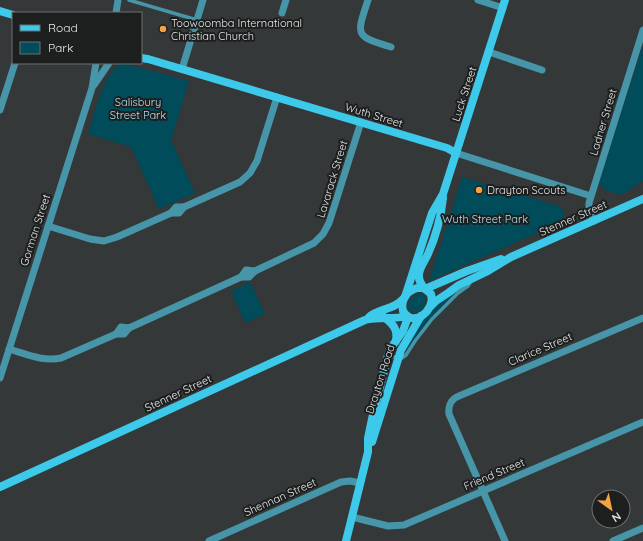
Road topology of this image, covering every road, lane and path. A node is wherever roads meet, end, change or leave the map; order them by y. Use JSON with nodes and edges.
{"nodes":[{"id":1,"x":129,"y":0,"type":"edge"},
{"id":2,"x":203,"y":0,"type":"edge"},
{"id":3,"x":286,"y":0,"type":"edge"},
{"id":4,"x":368,"y":0,"type":"edge"},
{"id":5,"x":478,"y":0,"type":"edge"},
{"id":6,"x":504,"y":4,"type":"edge"},
{"id":7,"x":0,"y":11,"type":"edge"},
{"id":8,"x":282,"y":13,"type":"dead end"},
{"id":9,"x":12,"y":15,"type":"edge"},
{"id":10,"x":197,"y":20,"type":"junction"},
{"id":11,"x":643,"y":30,"type":"edge"},
{"id":12,"x":391,"y":47,"type":"dead end"},
{"id":13,"x":489,"y":52,"type":"junction"},
{"id":14,"x":143,"y":57,"type":"edge"},
{"id":15,"x":15,"y":64,"type":"edge"},
{"id":16,"x":96,"y":64,"type":"edge"},
{"id":17,"x":108,"y":64,"type":"edge"},
{"id":18,"x":182,"y":69,"type":"junction"},
{"id":19,"x":542,"y":70,"type":"dead end"},
{"id":20,"x":92,"y":88,"type":"junction"},
{"id":21,"x":277,"y":97,"type":"junction"},
{"id":22,"x":0,"y":110,"type":"edge"},
{"id":23,"x":361,"y":122,"type":"junction"},
{"id":24,"x":456,"y":153,"type":"junction"},
{"id":25,"x":443,"y":194,"type":"junction"},
{"id":26,"x":591,"y":196,"type":"junction"},
{"id":27,"x":643,"y":199,"type":"edge"},
{"id":28,"x":594,"y":221,"type":"junction"},
{"id":29,"x":48,"y":226,"type":"junction"},
{"id":30,"x":511,"y":257,"type":"junction"},
{"id":31,"x":467,"y":271,"type":"junction"},
{"id":32,"x":471,"y":279,"type":"junction"},
{"id":33,"x":425,"y":288,"type":"junction"},
{"id":34,"x":405,"y":297,"type":"junction"},
{"id":35,"x":430,"y":307,"type":"junction"},
{"id":36,"x":421,"y":316,"type":"junction"},
{"id":37,"x":384,"y":317,"type":"junction"},
{"id":38,"x":407,"y":317,"type":"junction"},
{"id":39,"x":643,"y":318,"type":"edge"},
{"id":40,"x":365,"y":320,"type":"junction"},
{"id":41,"x":396,"y":341,"type":"junction"},
{"id":42,"x":9,"y":349,"type":"junction"},
{"id":43,"x":388,"y":355,"type":"junction"},
{"id":44,"x":398,"y":358,"type":"junction"},
{"id":45,"x":0,"y":378,"type":"edge"},
{"id":46,"x":643,"y":422,"type":"edge"},
{"id":47,"x":368,"y":452,"type":"junction"},
{"id":48,"x":360,"y":483,"type":"junction"},
{"id":49,"x":0,"y":487,"type":"edge"},
{"id":50,"x":483,"y":490,"type":"junction"},
{"id":51,"x":352,"y":517,"type":"junction"},
{"id":52,"x":643,"y":528,"type":"edge"},
{"id":53,"x":209,"y":541,"type":"edge"},
{"id":54,"x":346,"y":541,"type":"edge"},
{"id":55,"x":505,"y":541,"type":"edge"},
{"id":56,"x":613,"y":541,"type":"edge"}],
"edges":[{"from":1,"to":10,"type":"lane"},
{"from":2,"to":10,"type":"street"},
{"from":3,"to":8,"type":"street"},
{"from":4,"to":12,"type":"street"},
{"from":5,"to":6,"type":"street"},
{"from":6,"to":13,"type":"main road","name":"Luck Street"},
{"from":7,"to":9,"type":"main road"},
{"from":10,"to":18,"type":"street"},
{"from":11,"to":26,"type":"street","name":"Ladner Street"},
{"from":13,"to":19,"type":"street"},
{"from":13,"to":24,"type":"main road","name":"Luck Street"},
{"from":14,"to":18,"type":"main road","name":"Wuth Street"},
{"from":15,"to":22,"type":"street"},
{"from":16,"to":20,"type":"street","name":"Gorman Street"},
{"from":17,"to":20,"type":"street","name":"Gorman Street"},
{"from":18,"to":21,"type":"main road","name":"Wuth Street"},
{"from":20,"to":29,"type":"street","name":"Gorman Street"},
{"from":21,"to":23,"type":"main road","name":"Wuth Street"},
{"from":21,"to":29,"type":"street"},
{"from":23,"to":24,"type":"main road","name":"Wuth Street"},
{"from":23,"to":42,"type":"street","name":"Lavarack Street"},
{"from":24,"to":25,"type":"main road","name":"Luck Street"},
{"from":24,"to":26,"type":"street","name":"Wuth Street"},
{"from":25,"to":33,"type":"main road","name":"Luck Street"},
{"from":25,"to":34,"type":"main road","name":"Luck Street"},
{"from":26,"to":28,"type":"street","name":"Ladner Street"},
{"from":27,"to":28,"type":"main road","name":"Stenner Street"},
{"from":28,"to":30,"type":"main road","name":"Stenner Street"},
{"from":29,"to":42,"type":"street","name":"Gorman Street"},
{"from":30,"to":31,"type":"main road","name":"Stenner Street"},
{"from":30,"to":32,"type":"main road","name":"Stenner Street"},
{"from":31,"to":32,"type":"lane"},
{"from":31,"to":33,"type":"main road","name":"Stenner Street"},
{"from":32,"to":35,"type":"main road","name":"Stenner Street"},
{"from":32,"to":44,"type":"lane"},
{"from":33,"to":34,"type":"main road"},
{"from":33,"to":35,"type":"main road"},
{"from":34,"to":38,"type":"main road"},
{"from":34,"to":40,"type":"main road","name":"Stenner Street"},
{"from":35,"to":36,"type":"main road"},
{"from":36,"to":38,"type":"main road"},
{"from":36,"to":44,"type":"main road","name":"Drayton Road"},
{"from":37,"to":38,"type":"main road","name":"Stenner Street"},
{"from":37,"to":40,"type":"main road","name":"Stenner Street"},
{"from":37,"to":41,"type":"main road"},
{"from":38,"to":41,"type":"main road","name":"Drayton Road"},
{"from":39,"to":50,"type":"street","name":"Clarice Street"},
{"from":40,"to":49,"type":"main road","name":"Stenner Street"},
{"from":41,"to":43,"type":"main road","name":"Drayton Road"},
{"from":42,"to":45,"type":"street","name":"Gorman Street"},
{"from":43,"to":44,"type":"lane"},
{"from":43,"to":47,"type":"main road","name":"Drayton Road"},
{"from":44,"to":47,"type":"main road","name":"Drayton Road"},
{"from":46,"to":50,"type":"street","name":"Friend Street"},
{"from":47,"to":48,"type":"main road","name":"Drayton Road"},
{"from":48,"to":51,"type":"main road","name":"Drayton Road"},
{"from":48,"to":53,"type":"street","name":"Shennan Street"},
{"from":50,"to":51,"type":"street","name":"Friend Street"},
{"from":50,"to":55,"type":"street"},
{"from":51,"to":54,"type":"main road","name":"Drayton Road"},
{"from":52,"to":56,"type":"street"}]}
